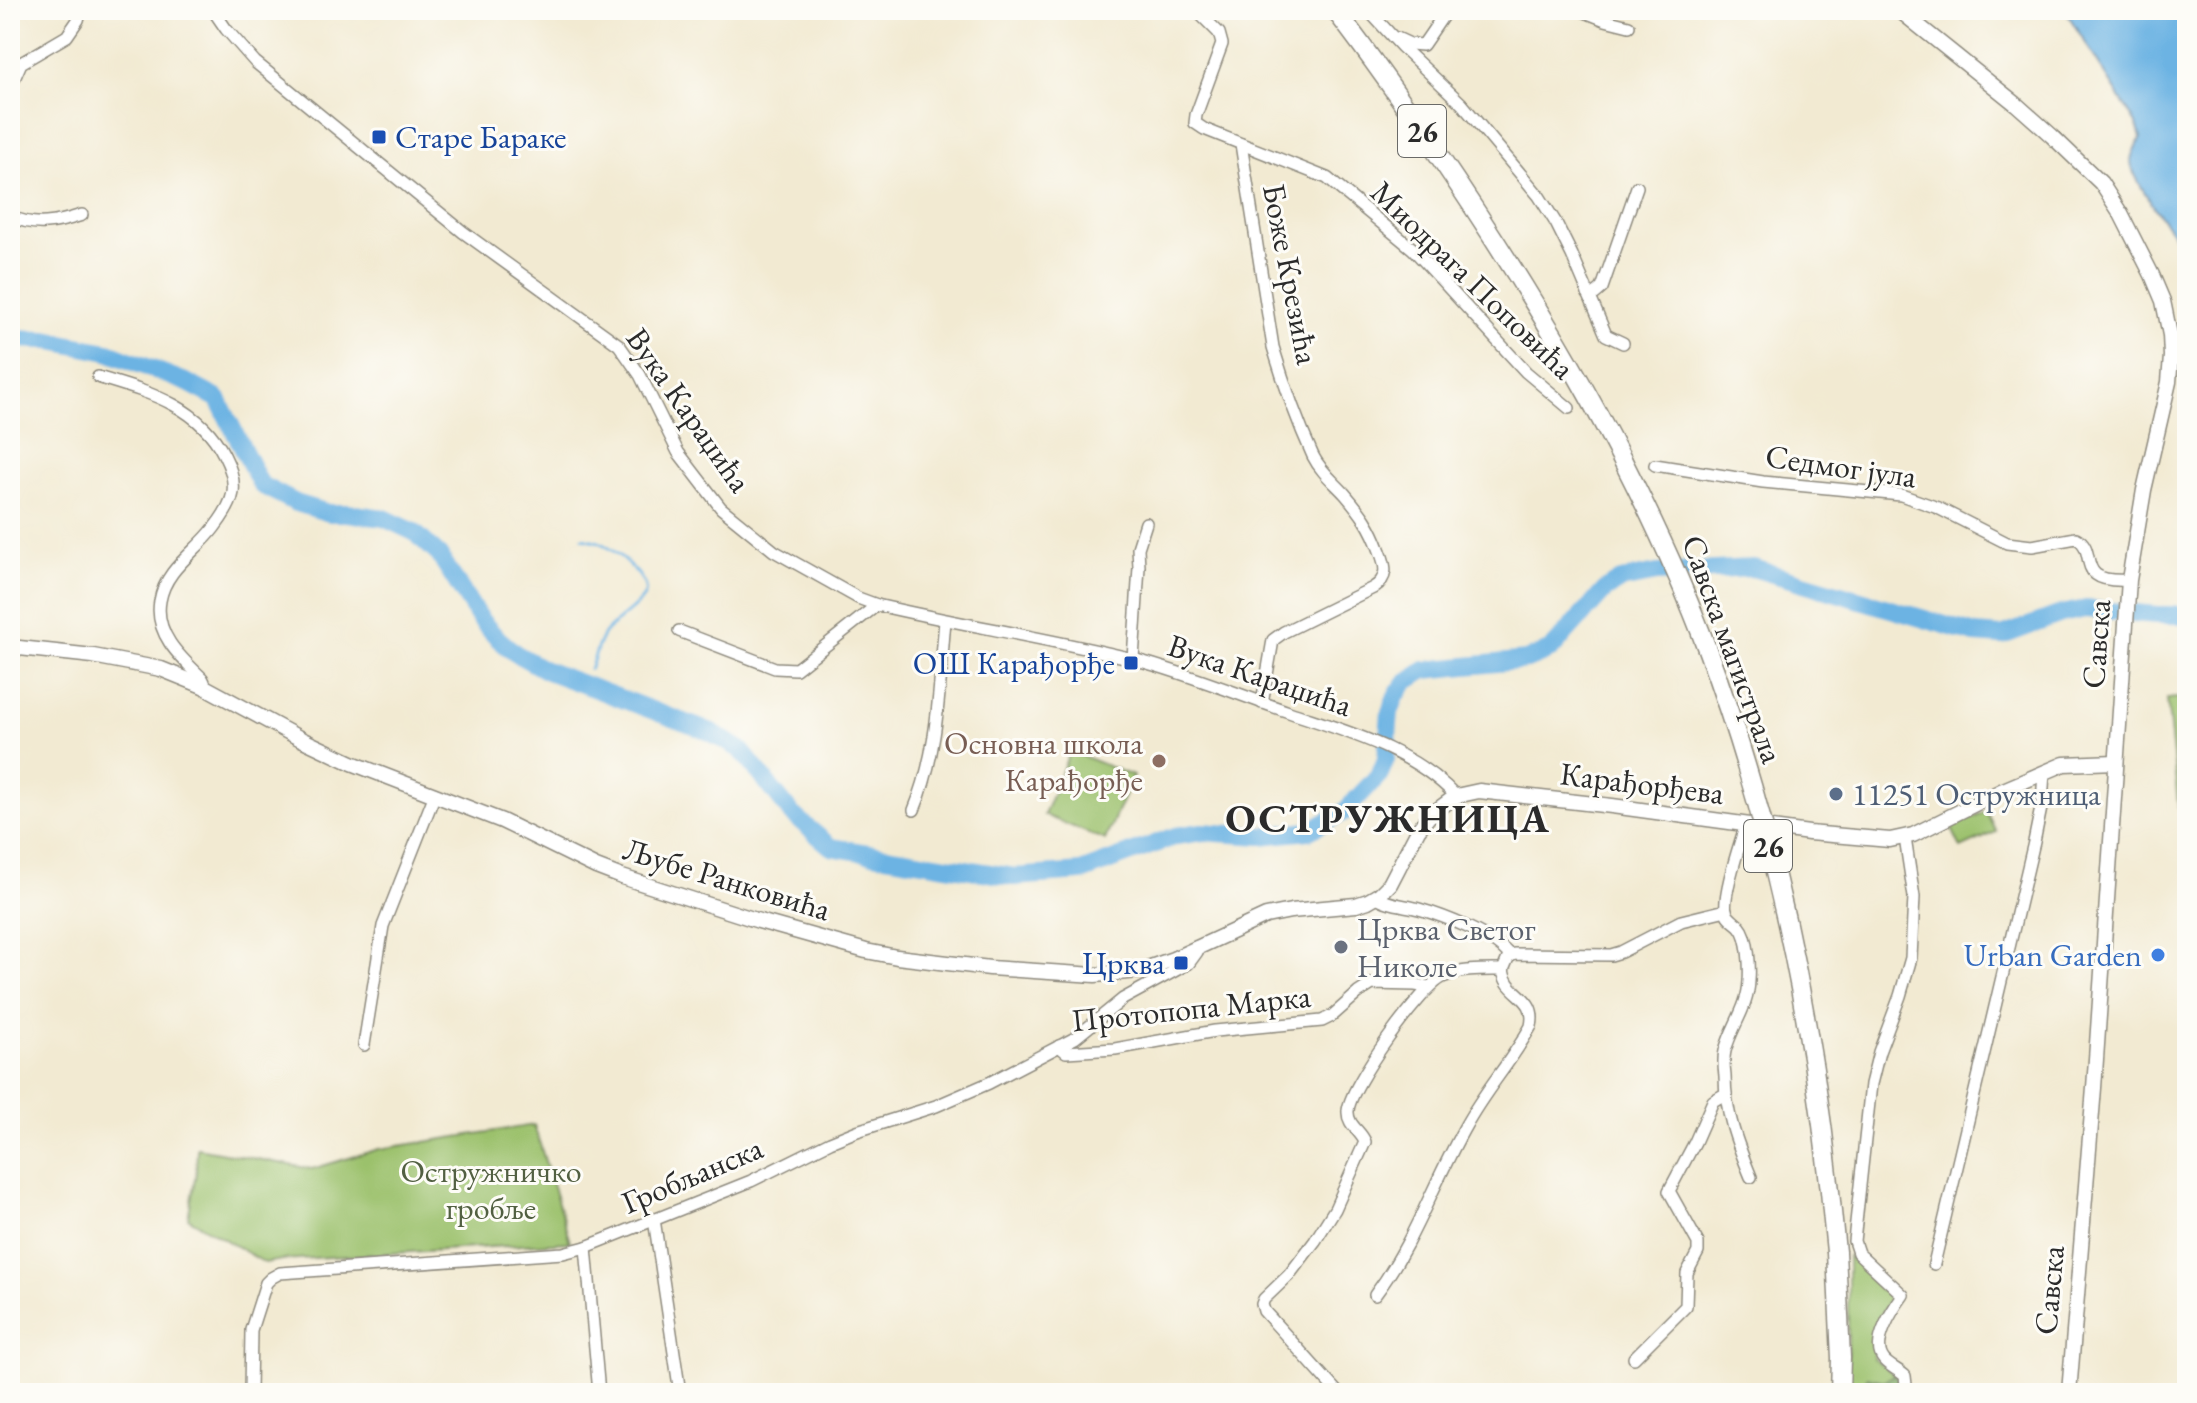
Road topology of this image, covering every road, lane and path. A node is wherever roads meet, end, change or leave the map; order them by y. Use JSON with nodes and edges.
{"nodes":[{"id":1,"x":81,"y":10,"type":"edge"},
{"id":2,"x":213,"y":10,"type":"edge"},
{"id":3,"x":1196,"y":10,"type":"edge"},
{"id":4,"x":1335,"y":10,"type":"edge"},
{"id":5,"x":1368,"y":10,"type":"edge"},
{"id":6,"x":1447,"y":10,"type":"edge"},
{"id":7,"x":1580,"y":10,"type":"edge"},
{"id":8,"x":1899,"y":10,"type":"edge"},
{"id":9,"x":1629,"y":26,"type":"dead end"},
{"id":10,"x":1389,"y":33,"type":"junction"},
{"id":11,"x":10,"y":88,"type":"edge"},
{"id":12,"x":1241,"y":144,"type":"junction"},
{"id":13,"x":1637,"y":187,"type":"dead end"},
{"id":14,"x":82,"y":215,"type":"dead end"},
{"id":15,"x":10,"y":216,"type":"edge"},
{"id":16,"x":1588,"y":294,"type":"junction"},
{"id":17,"x":1623,"y":343,"type":"dead end"},
{"id":18,"x":98,"y":377,"type":"dead end"},
{"id":19,"x":1569,"y":408,"type":"dead end"},
{"id":20,"x":1655,"y":465,"type":"dead end"},
{"id":21,"x":1146,"y":523,"type":"dead end"},
{"id":22,"x":2129,"y":580,"type":"junction"},
{"id":23,"x":877,"y":605,"type":"junction"},
{"id":24,"x":945,"y":621,"type":"junction"},
{"id":25,"x":679,"y":631,"type":"dead end"},
{"id":26,"x":10,"y":647,"type":"edge"},
{"id":27,"x":1133,"y":659,"type":"junction"},
{"id":28,"x":203,"y":686,"type":"junction"},
{"id":29,"x":1262,"y":703,"type":"junction"},
{"id":30,"x":2116,"y":762,"type":"junction"},
{"id":31,"x":2044,"y":772,"type":"junction"},
{"id":32,"x":435,"y":794,"type":"junction"},
{"id":33,"x":1456,"y":796,"type":"junction"},
{"id":34,"x":914,"y":810,"type":"dead end"},
{"id":35,"x":1746,"y":824,"type":"junction"},
{"id":36,"x":1905,"y":838,"type":"junction"},
{"id":37,"x":1376,"y":896,"type":"junction"},
{"id":38,"x":1726,"y":910,"type":"junction"},
{"id":39,"x":1196,"y":947,"type":"junction"},
{"id":40,"x":1510,"y":956,"type":"junction"},
{"id":41,"x":1503,"y":970,"type":"junction"},
{"id":42,"x":1429,"y":987,"type":"junction"},
{"id":43,"x":364,"y":1045,"type":"dead end"},
{"id":44,"x":1059,"y":1046,"type":"junction"},
{"id":45,"x":1725,"y":1094,"type":"junction"},
{"id":46,"x":1751,"y":1177,"type":"dead end"},
{"id":47,"x":654,"y":1219,"type":"junction"},
{"id":48,"x":586,"y":1247,"type":"junction"},
{"id":49,"x":1934,"y":1264,"type":"dead end"},
{"id":50,"x":1375,"y":1295,"type":"dead end"},
{"id":51,"x":1634,"y":1358,"type":"dead end"},
{"id":52,"x":250,"y":1393,"type":"edge"},
{"id":53,"x":599,"y":1393,"type":"edge"},
{"id":54,"x":680,"y":1393,"type":"edge"},
{"id":55,"x":1338,"y":1393,"type":"edge"},
{"id":56,"x":1840,"y":1393,"type":"edge"},
{"id":57,"x":1904,"y":1393,"type":"edge"},
{"id":58,"x":2069,"y":1393,"type":"edge"}],
"edges":[{"from":1,"to":11,"type":"street"},
{"from":2,"to":23,"type":"street","name":"Вука Караџића"},
{"from":3,"to":12,"type":"street","name":"Миодрага Поповића"},
{"from":4,"to":56,"type":"main road","name":"Савска магистрала","number":"26","bridge":true},
{"from":5,"to":10,"type":"street"},
{"from":6,"to":10,"type":"street"},
{"from":7,"to":9,"type":"street"},
{"from":8,"to":22,"type":"street","name":"Савска"},
{"from":10,"to":16,"type":"street"},
{"from":12,"to":19,"type":"street","name":"Миодрага Поповића"},
{"from":12,"to":29,"type":"street","name":"Боже Крезића"},
{"from":13,"to":16,"type":"street"},
{"from":14,"to":15,"type":"street"},
{"from":16,"to":17,"type":"street"},
{"from":18,"to":28,"type":"street"},
{"from":20,"to":22,"type":"street","name":"Седмог јула"},
{"from":21,"to":27,"type":"street"},
{"from":22,"to":30,"type":"street","name":"Савска"},
{"from":23,"to":24,"type":"street","name":"Вука Караџића"},
{"from":23,"to":25,"type":"street"},
{"from":24,"to":27,"type":"street","name":"Вука Караџића"},
{"from":24,"to":34,"type":"street"},
{"from":26,"to":28,"type":"street","name":"Љубе Ранковића"},
{"from":27,"to":29,"type":"street","name":"Вука Караџића"},
{"from":28,"to":32,"type":"street","name":"Љубе Ранковића"},
{"from":29,"to":33,"type":"street","name":"Вука Караџића"},
{"from":30,"to":31,"type":"street","name":"Карађорђева"},
{"from":30,"to":58,"type":"street","name":"Савска"},
{"from":31,"to":36,"type":"street","name":"Карађорђева"},
{"from":31,"to":49,"type":"street"},
{"from":32,"to":39,"type":"street","name":"Љубе Ранковића"},
{"from":32,"to":43,"type":"street"},
{"from":33,"to":35,"type":"street","name":"Карађорђева"},
{"from":33,"to":37,"type":"street"},
{"from":35,"to":36,"type":"street","name":"Карађорђева"},
{"from":35,"to":38,"type":"street"},
{"from":36,"to":57,"type":"street"},
{"from":37,"to":39,"type":"street","name":"Љубе Ранковића"},
{"from":37,"to":40,"type":"street"},
{"from":38,"to":40,"type":"street"},
{"from":38,"to":45,"type":"street"},
{"from":39,"to":44,"type":"street","name":"Гробљанска"},
{"from":40,"to":41,"type":"street"},
{"from":41,"to":42,"type":"street","name":"Протопопа Марка"},
{"from":41,"to":50,"type":"street"},
{"from":42,"to":44,"type":"street","name":"Протопопа Марка"},
{"from":42,"to":55,"type":"street"},
{"from":44,"to":47,"type":"street","name":"Гробљанска"},
{"from":45,"to":46,"type":"street"},
{"from":45,"to":51,"type":"street"},
{"from":47,"to":48,"type":"street","name":"Гробљанска"},
{"from":47,"to":54,"type":"street"},
{"from":48,"to":52,"type":"street","name":"Гробљанска"},
{"from":48,"to":53,"type":"street"}]}
